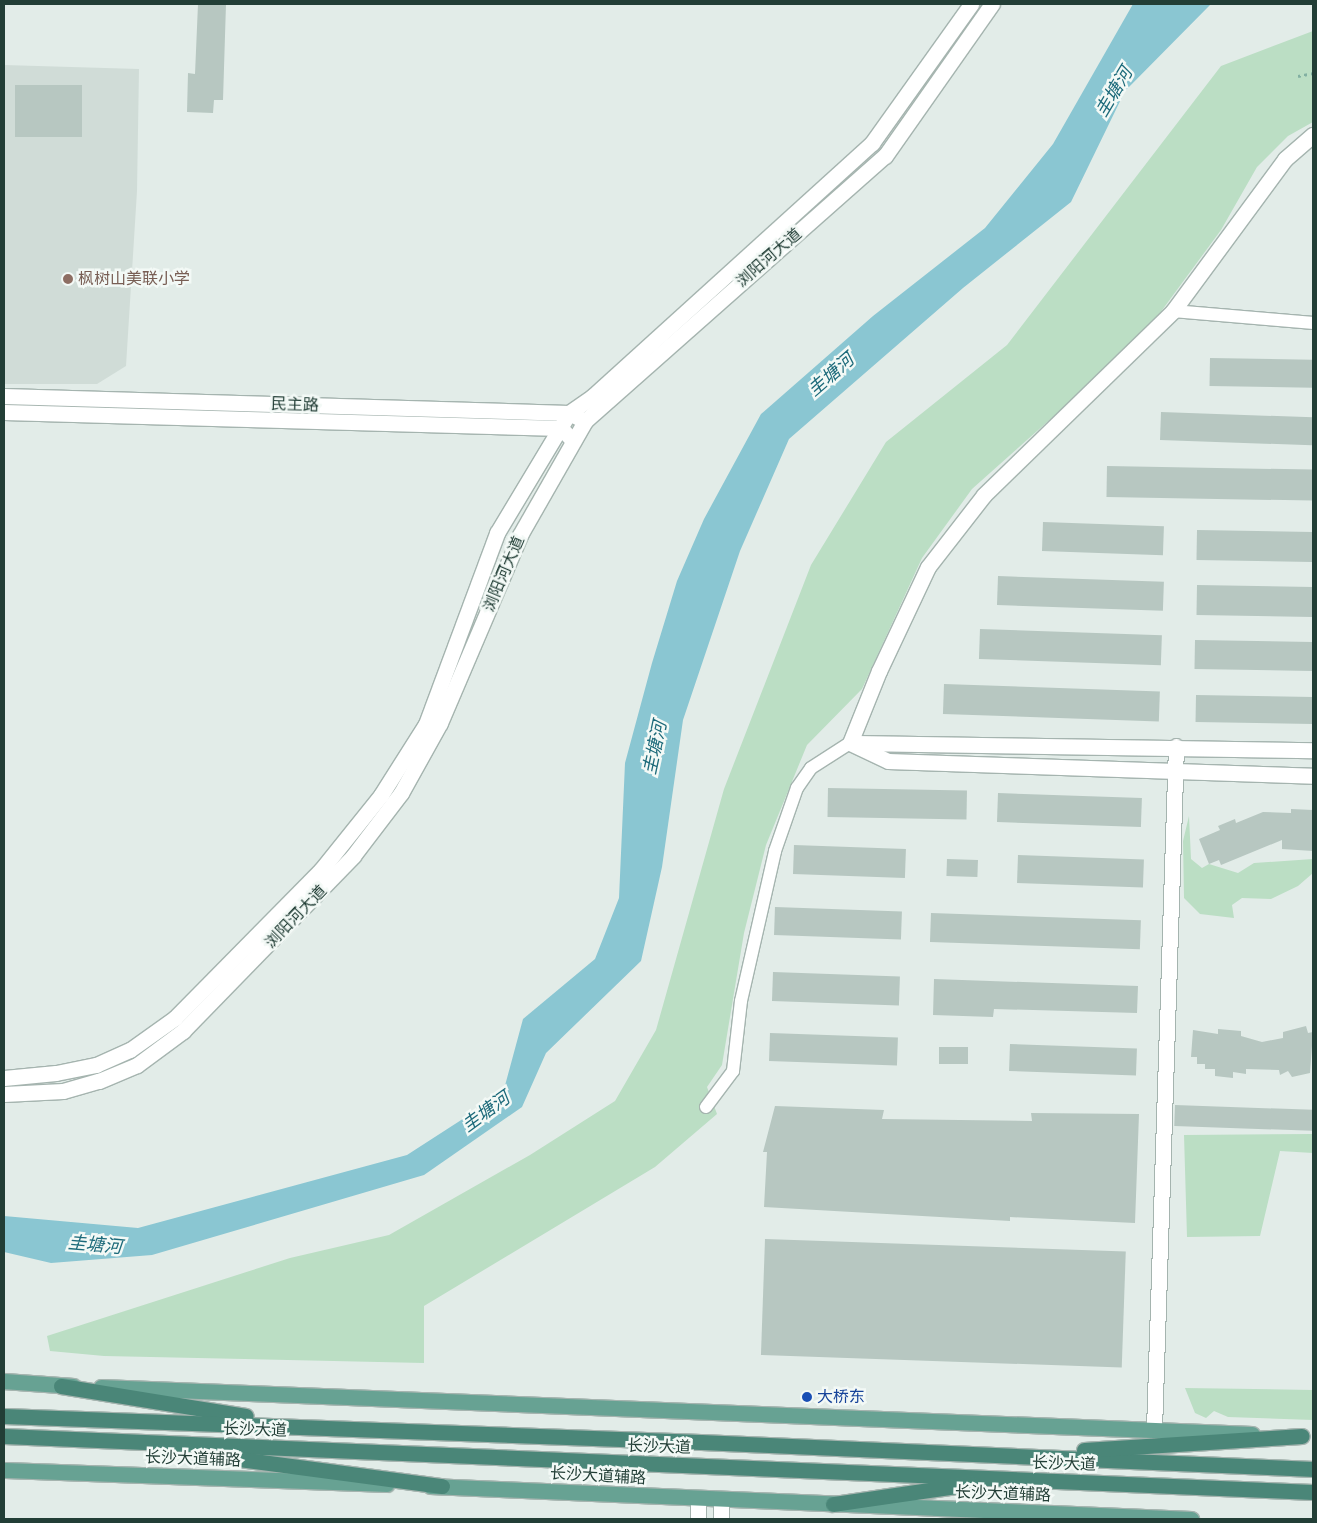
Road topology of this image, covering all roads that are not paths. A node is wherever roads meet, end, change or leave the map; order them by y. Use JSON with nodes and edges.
{"nodes":[{"id":1,"x":971,"y":4,"type":"edge"},
{"id":2,"x":992,"y":4,"type":"edge"},
{"id":3,"x":1313,"y":134,"type":"edge"},
{"id":4,"x":1174,"y":311,"type":"junction"},
{"id":5,"x":1313,"y":323,"type":"edge"},
{"id":6,"x":4,"y":396,"type":"edge"},
{"id":7,"x":4,"y":412,"type":"edge"},
{"id":8,"x":569,"y":414,"type":"junction"},
{"id":9,"x":585,"y":421,"type":"junction"},
{"id":10,"x":561,"y":428,"type":"junction"},
{"id":11,"x":572,"y":440,"type":"junction"},
{"id":12,"x":850,"y":743,"type":"junction"},
{"id":13,"x":1176,"y":746,"type":"junction"},
{"id":14,"x":1313,"y":750,"type":"edge"},
{"id":15,"x":1174,"y":771,"type":"junction"},
{"id":16,"x":1313,"y":776,"type":"edge"},
{"id":17,"x":4,"y":1078,"type":"edge"},
{"id":18,"x":4,"y":1094,"type":"edge"},
{"id":19,"x":706,"y":1107,"type":"dead end"},
{"id":20,"x":4,"y":1381,"type":"edge"},
{"id":21,"x":61,"y":1386,"type":"junction"},
{"id":22,"x":4,"y":1416,"type":"edge"},
{"id":23,"x":307,"y":1426,"type":"junction"},
{"id":24,"x":1154,"y":1430,"type":"junction"},
{"id":25,"x":4,"y":1436,"type":"edge"},
{"id":26,"x":1308,"y":1436,"type":"edge"},
{"id":27,"x":39,"y":1438,"type":"junction"},
{"id":28,"x":1010,"y":1456,"type":"junction"},
{"id":29,"x":1313,"y":1469,"type":"edge"},
{"id":30,"x":4,"y":1470,"type":"edge"},
{"id":31,"x":1008,"y":1479,"type":"junction"},
{"id":32,"x":442,"y":1486,"type":"junction"},
{"id":33,"x":1313,"y":1492,"type":"edge"},
{"id":34,"x":698,"y":1499,"type":"junction"},
{"id":35,"x":721,"y":1500,"type":"junction"},
{"id":36,"x":833,"y":1504,"type":"junction"},
{"id":37,"x":698,"y":1519,"type":"edge"},
{"id":38,"x":721,"y":1519,"type":"edge"},
{"id":39,"x":1191,"y":1519,"type":"edge"}],
"edges":[{"from":1,"to":8,"type":"street","name":"浏阳河大道"},
{"from":2,"to":9,"type":"street","name":"浏阳河大道"},
{"from":3,"to":4,"type":"street"},
{"from":4,"to":5,"type":"street"},
{"from":4,"to":12,"type":"street"},
{"from":6,"to":8,"type":"street","name":"民主路"},
{"from":7,"to":10,"type":"street","name":"民主路"},
{"from":8,"to":9,"type":"street","name":"民主路"},
{"from":8,"to":10,"type":"street","name":"浏阳河大道"},
{"from":9,"to":11,"type":"street","name":"浏阳河大道"},
{"from":10,"to":11,"type":"street"},
{"from":10,"to":17,"type":"street","name":"浏阳河大道"},
{"from":11,"to":18,"type":"street","name":"浏阳河大道"},
{"from":12,"to":13,"type":"street"},
{"from":12,"to":15,"type":"street"},
{"from":12,"to":19,"type":"street"},
{"from":13,"to":14,"type":"street"},
{"from":13,"to":15,"type":"street"},
{"from":15,"to":16,"type":"street"},
{"from":15,"to":24,"type":"street"},
{"from":20,"to":21,"type":"main road"},
{"from":21,"to":23,"type":"highway"},
{"from":21,"to":24,"type":"main road"},
{"from":22,"to":23,"type":"highway","name":"长沙大道"},
{"from":23,"to":28,"type":"highway","name":"长沙大道"},
{"from":24,"to":26,"type":"main road"},
{"from":25,"to":27,"type":"highway","name":"长沙大道"},
{"from":26,"to":28,"type":"highway"},
{"from":27,"to":31,"type":"highway","name":"长沙大道"},
{"from":27,"to":32,"type":"highway"},
{"from":28,"to":29,"type":"highway","name":"长沙大道"},
{"from":30,"to":32,"type":"main road","name":"长沙大道辅路"},
{"from":31,"to":33,"type":"highway","name":"长沙大道"},
{"from":31,"to":36,"type":"highway"},
{"from":32,"to":34,"type":"main road","name":"长沙大道辅路"},
{"from":34,"to":35,"type":"main road","name":"长沙大道辅路"},
{"from":34,"to":37,"type":"street"},
{"from":35,"to":36,"type":"main road","name":"长沙大道辅路"},
{"from":35,"to":38,"type":"street"},
{"from":36,"to":39,"type":"main road","name":"长沙大道辅路"}]}
